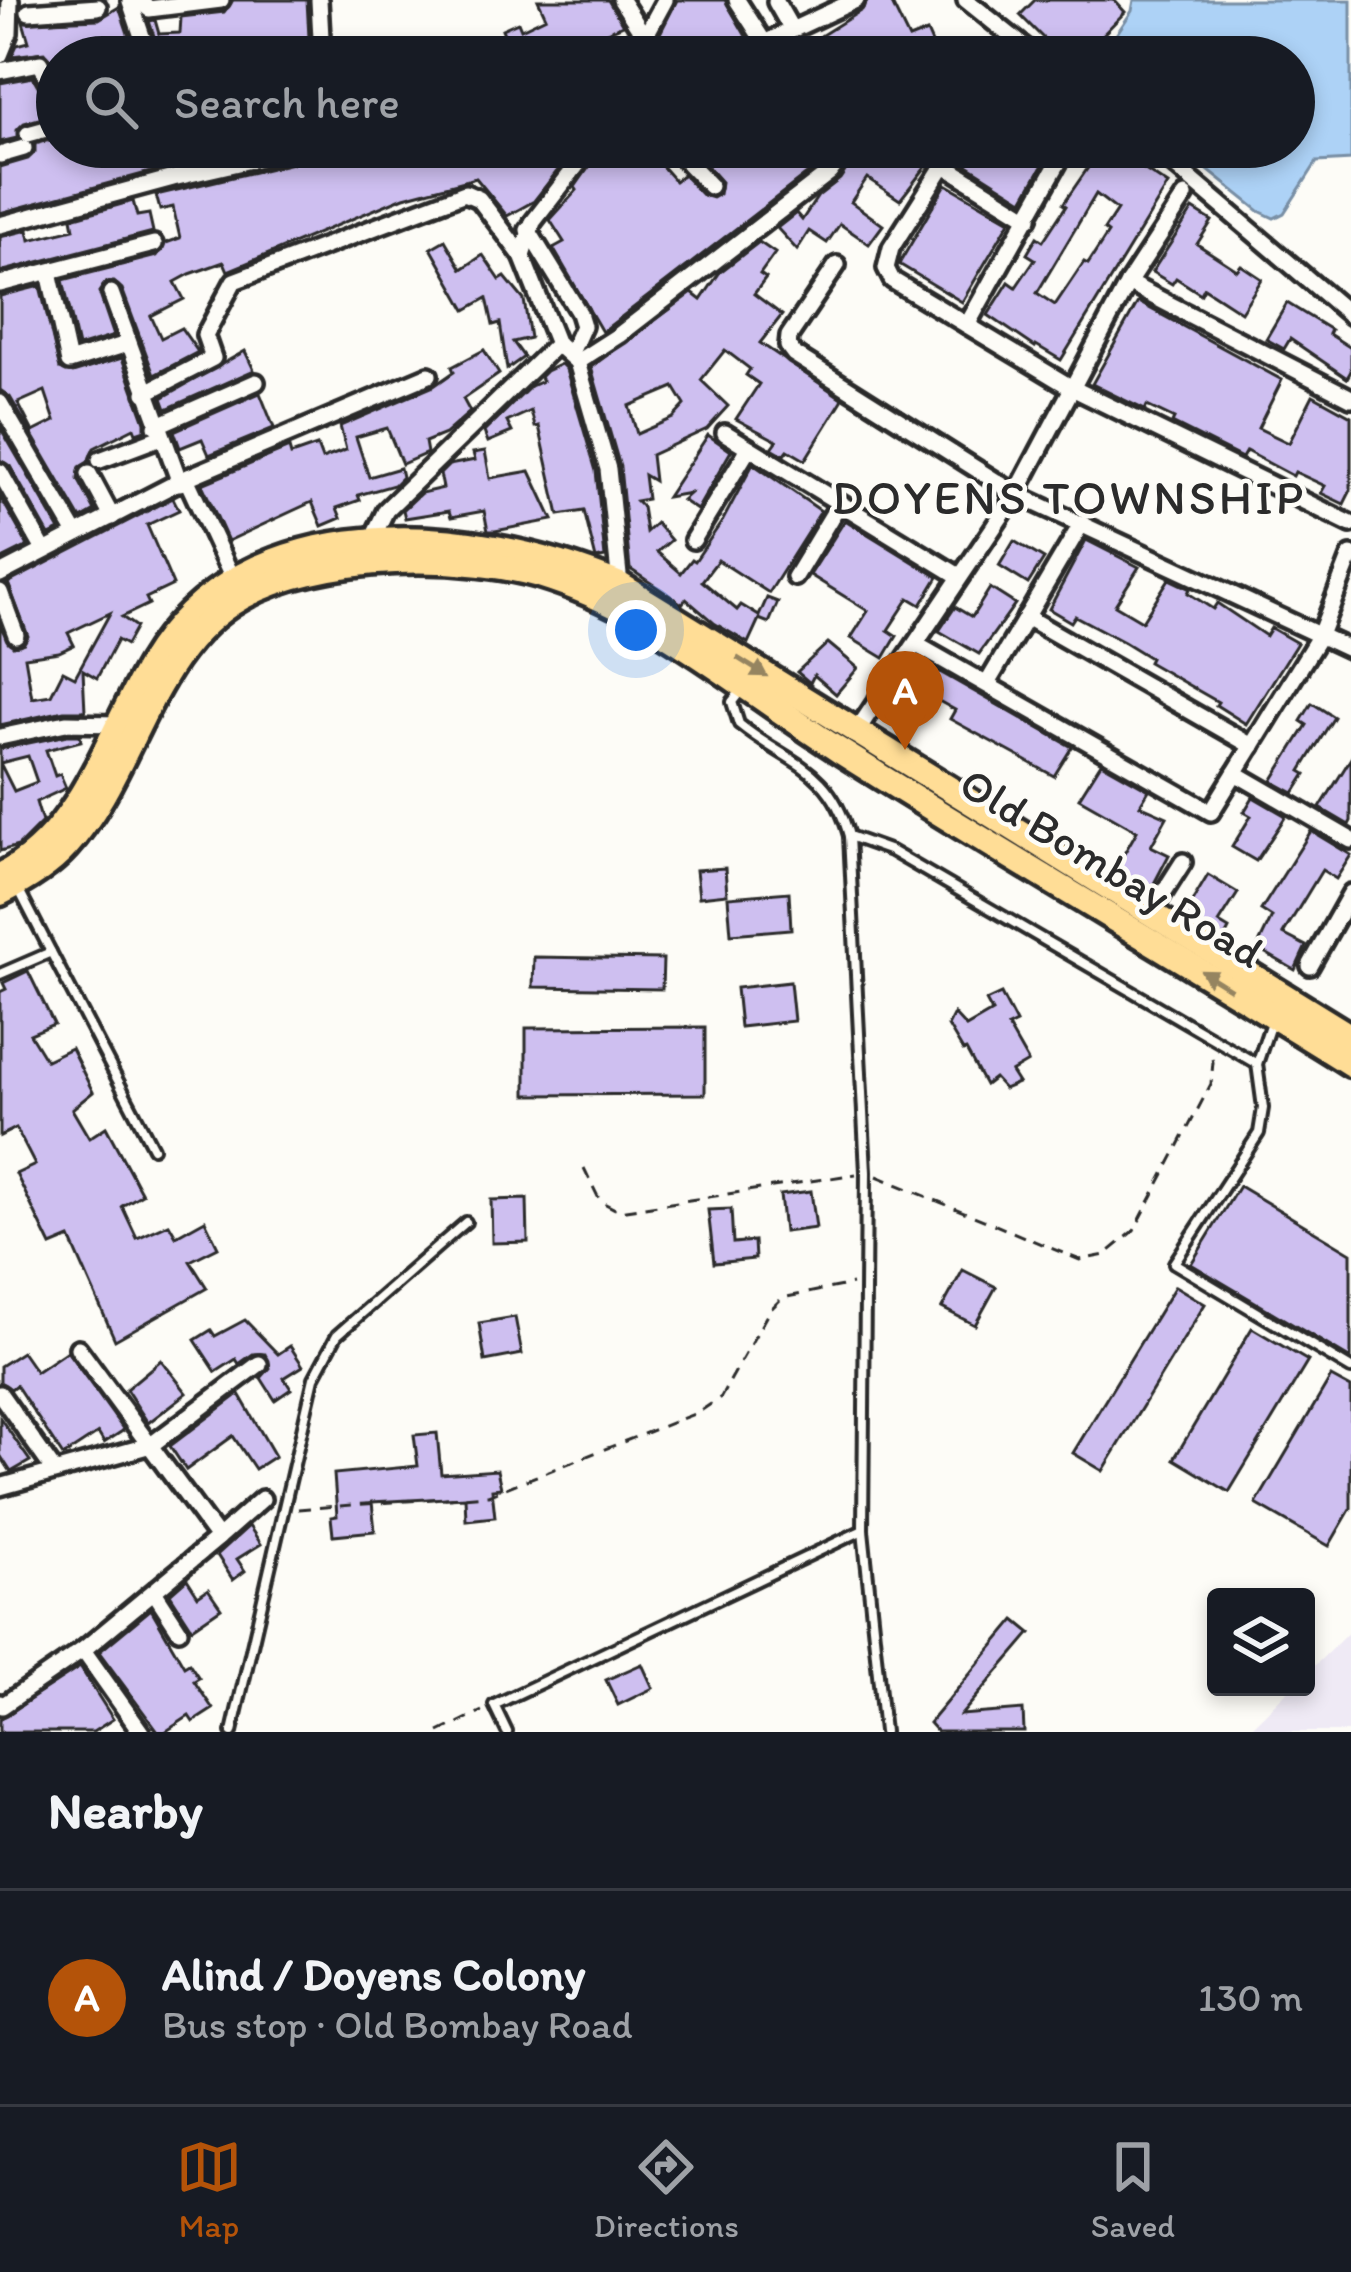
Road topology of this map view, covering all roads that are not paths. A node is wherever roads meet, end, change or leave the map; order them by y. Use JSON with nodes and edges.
{"nodes":[{"id":1,"x":10,"y":0,"type":"edge"},
{"id":2,"x":135,"y":0,"type":"edge"},
{"id":3,"x":220,"y":0,"type":"edge"},
{"id":4,"x":319,"y":0,"type":"edge"},
{"id":5,"x":621,"y":0,"type":"edge"},
{"id":6,"x":665,"y":0,"type":"edge"},
{"id":7,"x":737,"y":0,"type":"edge"},
{"id":8,"x":856,"y":0,"type":"edge"},
{"id":9,"x":966,"y":0,"type":"edge"},
{"id":10,"x":776,"y":2,"type":"edge"},
{"id":11,"x":97,"y":3,"type":"edge"},
{"id":12,"x":29,"y":12,"type":"dead end"},
{"id":13,"x":792,"y":30,"type":"junction"},
{"id":14,"x":143,"y":36,"type":"edge"},
{"id":15,"x":321,"y":36,"type":"edge"},
{"id":16,"x":645,"y":36,"type":"edge"},
{"id":17,"x":647,"y":36,"type":"edge"},
{"id":18,"x":760,"y":36,"type":"edge"},
{"id":19,"x":778,"y":36,"type":"edge"},
{"id":20,"x":1011,"y":36,"type":"edge"},
{"id":21,"x":0,"y":55,"type":"edge"},
{"id":22,"x":36,"y":64,"type":"edge"},
{"id":23,"x":0,"y":71,"type":"edge"},
{"id":24,"x":36,"y":136,"type":"edge"},
{"id":25,"x":0,"y":154,"type":"edge"},
{"id":26,"x":216,"y":168,"type":"edge"},
{"id":27,"x":575,"y":168,"type":"edge"},
{"id":28,"x":693,"y":168,"type":"edge"},
{"id":29,"x":833,"y":168,"type":"edge"},
{"id":30,"x":942,"y":168,"type":"edge"},
{"id":31,"x":949,"y":168,"type":"edge"},
{"id":32,"x":1055,"y":168,"type":"edge"},
{"id":33,"x":1178,"y":168,"type":"edge"},
{"id":34,"x":710,"y":186,"type":"dead end"},
{"id":35,"x":1185,"y":196,"type":"dead end"},
{"id":36,"x":1029,"y":218,"type":"junction"},
{"id":37,"x":0,"y":224,"type":"edge"},
{"id":38,"x":528,"y":230,"type":"junction"},
{"id":39,"x":154,"y":244,"type":"dead end"},
{"id":40,"x":522,"y":256,"type":"junction"},
{"id":41,"x":837,"y":265,"type":"dead end"},
{"id":42,"x":50,"y":272,"type":"junction"},
{"id":43,"x":1128,"y":283,"type":"junction"},
{"id":44,"x":0,"y":284,"type":"edge"},
{"id":45,"x":110,"y":293,"type":"dead end"},
{"id":46,"x":1351,"y":316,"type":"edge"},
{"id":47,"x":967,"y":325,"type":"junction"},
{"id":48,"x":127,"y":344,"type":"junction"},
{"id":49,"x":556,"y":344,"type":"junction"},
{"id":50,"x":574,"y":359,"type":"junction"},
{"id":51,"x":429,"y":375,"type":"dead end"},
{"id":52,"x":256,"y":382,"type":"dead end"},
{"id":53,"x":1072,"y":388,"type":"junction"},
{"id":54,"x":146,"y":393,"type":"junction"},
{"id":55,"x":1351,"y":398,"type":"edge"},
{"id":56,"x":0,"y":404,"type":"edge"},
{"id":57,"x":158,"y":432,"type":"junction"},
{"id":58,"x":725,"y":433,"type":"dead end"},
{"id":59,"x":749,"y":448,"type":"junction"},
{"id":60,"x":100,"y":460,"type":"dead end"},
{"id":61,"x":0,"y":472,"type":"edge"},
{"id":62,"x":88,"y":474,"type":"dead end"},
{"id":63,"x":183,"y":481,"type":"junction"},
{"id":64,"x":1016,"y":494,"type":"junction"},
{"id":65,"x":839,"y":504,"type":"junction"},
{"id":66,"x":112,"y":517,"type":"junction"},
{"id":67,"x":1082,"y":523,"type":"junction"},
{"id":68,"x":1351,"y":524,"type":"edge"},
{"id":69,"x":76,"y":534,"type":"junction"},
{"id":70,"x":693,"y":540,"type":"dead end"},
{"id":71,"x":44,"y":550,"type":"junction"},
{"id":72,"x":371,"y":551,"type":"junction"},
{"id":73,"x":1351,"y":555,"type":"edge"},
{"id":74,"x":0,"y":574,"type":"edge"},
{"id":75,"x":959,"y":576,"type":"junction"},
{"id":76,"x":795,"y":577,"type":"dead end"},
{"id":77,"x":232,"y":579,"type":"junction"},
{"id":78,"x":620,"y":585,"type":"junction"},
{"id":79,"x":0,"y":592,"type":"edge"},
{"id":80,"x":1026,"y":617,"type":"junction"},
{"id":81,"x":16,"y":635,"type":"dead end"},
{"id":82,"x":1320,"y":635,"type":"junction"},
{"id":83,"x":917,"y":645,"type":"junction"},
{"id":84,"x":1351,"y":650,"type":"edge"},
{"id":85,"x":988,"y":682,"type":"junction"},
{"id":86,"x":743,"y":688,"type":"junction"},
{"id":87,"x":117,"y":724,"type":"junction"},
{"id":88,"x":0,"y":736,"type":"edge"},
{"id":89,"x":849,"y":742,"type":"junction"},
{"id":90,"x":1252,"y":746,"type":"junction"},
{"id":91,"x":1235,"y":773,"type":"junction"},
{"id":92,"x":849,"y":836,"type":"junction"},
{"id":93,"x":1351,"y":840,"type":"edge"},
{"id":94,"x":1183,"y":862,"type":"dead end"},
{"id":95,"x":5,"y":885,"type":"edge"},
{"id":96,"x":1350,"y":898,"type":"edge"},
{"id":97,"x":1150,"y":914,"type":"junction"},
{"id":98,"x":51,"y":952,"type":"junction"},
{"id":99,"x":1310,"y":965,"type":"dead end"},
{"id":100,"x":0,"y":974,"type":"edge"},
{"id":101,"x":1274,"y":1016,"type":"junction"},
{"id":102,"x":1351,"y":1037,"type":"edge"},
{"id":103,"x":1257,"y":1064,"type":"junction"},
{"id":104,"x":1351,"y":1064,"type":"edge"},
{"id":105,"x":153,"y":1148,"type":"dead end"},
{"id":106,"x":466,"y":1222,"type":"dead end"},
{"id":107,"x":78,"y":1348,"type":"dead end"},
{"id":108,"x":259,"y":1364,"type":"dead end"},
{"id":109,"x":1351,"y":1369,"type":"edge"},
{"id":110,"x":0,"y":1394,"type":"edge"},
{"id":111,"x":151,"y":1445,"type":"junction"},
{"id":112,"x":53,"y":1469,"type":"junction"},
{"id":113,"x":0,"y":1487,"type":"edge"},
{"id":114,"x":262,"y":1499,"type":"dead end"},
{"id":115,"x":863,"y":1530,"type":"junction"},
{"id":116,"x":218,"y":1538,"type":"junction"},
{"id":117,"x":155,"y":1593,"type":"junction"},
{"id":118,"x":179,"y":1630,"type":"dead end"},
{"id":119,"x":83,"y":1650,"type":"junction"},
{"id":120,"x":1,"y":1706,"type":"edge"},
{"id":121,"x":137,"y":1726,"type":"edge"},
{"id":122,"x":116,"y":1732,"type":"edge"},
{"id":123,"x":232,"y":1732,"type":"edge"},
{"id":124,"x":507,"y":1732,"type":"edge"},
{"id":125,"x":884,"y":1732,"type":"edge"}],
"edges":[{"from":1,"to":21,"type":"street"},
{"from":2,"to":3,"type":"street"},
{"from":2,"to":11,"type":"street"},
{"from":2,"to":14,"type":"street"},
{"from":4,"to":15,"type":"street"},
{"from":5,"to":16,"type":"street"},
{"from":6,"to":17,"type":"street"},
{"from":7,"to":18,"type":"street"},
{"from":8,"to":13,"type":"street"},
{"from":9,"to":20,"type":"street"},
{"from":10,"to":13,"type":"street"},
{"from":11,"to":12,"type":"street"},
{"from":13,"to":19,"type":"street"},
{"from":22,"to":23,"type":"street"},
{"from":24,"to":25,"type":"street"},
{"from":26,"to":37,"type":"street"},
{"from":27,"to":38,"type":"street"},
{"from":28,"to":34,"type":"street"},
{"from":29,"to":50,"type":"street"},
{"from":30,"to":47,"type":"street"},
{"from":31,"to":36,"type":"street"},
{"from":32,"to":36,"type":"street"},
{"from":33,"to":46,"type":"street"},
{"from":35,"to":43,"type":"street"},
{"from":36,"to":47,"type":"street"},
{"from":38,"to":40,"type":"street"},
{"from":38,"to":50,"type":"street"},
{"from":39,"to":42,"type":"street"},
{"from":40,"to":49,"type":"street"},
{"from":40,"to":54,"type":"street"},
{"from":41,"to":64,"type":"street"},
{"from":42,"to":44,"type":"street"},
{"from":42,"to":48,"type":"street"},
{"from":43,"to":53,"type":"street"},
{"from":43,"to":55,"type":"street"},
{"from":45,"to":48,"type":"street"},
{"from":47,"to":53,"type":"street"},
{"from":48,"to":54,"type":"street"},
{"from":49,"to":50,"type":"street"},
{"from":49,"to":72,"type":"street"},
{"from":50,"to":78,"type":"street"},
{"from":51,"to":63,"type":"street"},
{"from":52,"to":57,"type":"street"},
{"from":53,"to":64,"type":"street"},
{"from":53,"to":68,"type":"street"},
{"from":54,"to":57,"type":"street"},
{"from":56,"to":69,"type":"street"},
{"from":57,"to":60,"type":"street"},
{"from":57,"to":63,"type":"street"},
{"from":58,"to":59,"type":"street"},
{"from":59,"to":65,"type":"street"},
{"from":59,"to":70,"type":"street"},
{"from":61,"to":71,"type":"street"},
{"from":62,"to":66,"type":"street"},
{"from":63,"to":66,"type":"street"},
{"from":63,"to":77,"type":"street"},
{"from":64,"to":67,"type":"street"},
{"from":64,"to":75,"type":"street"},
{"from":65,"to":75,"type":"street"},
{"from":65,"to":76,"type":"street"},
{"from":66,"to":69,"type":"street"},
{"from":67,"to":80,"type":"street"},
{"from":67,"to":82,"type":"street"},
{"from":69,"to":71,"type":"street"},
{"from":71,"to":74,"type":"street"},
{"from":72,"to":77,"type":"main road"},
{"from":72,"to":78,"type":"main road","name":"Old Bombay Road"},
{"from":72,"to":86,"type":"main road","name":"Old Bombay Road"},
{"from":72,"to":95,"type":"main road"},
{"from":73,"to":82,"type":"street"},
{"from":75,"to":83,"type":"street"},
{"from":77,"to":87,"type":"main road"},
{"from":78,"to":89,"type":"main road","name":"Old Bombay Road","one_way":true},
{"from":79,"to":81,"type":"street"},
{"from":80,"to":85,"type":"street"},
{"from":80,"to":90,"type":"street"},
{"from":82,"to":84,"type":"street"},
{"from":82,"to":90,"type":"street"},
{"from":83,"to":85,"type":"street"},
{"from":83,"to":89,"type":"street"},
{"from":85,"to":91,"type":"street"},
{"from":86,"to":89,"type":"main road","name":"Old Bombay Road"},
{"from":86,"to":92,"type":"lane"},
{"from":87,"to":88,"type":"street"},
{"from":87,"to":95,"type":"main road"},
{"from":89,"to":97,"type":"main road","name":"Old Bombay Road"},
{"from":101,"to":89,"type":"main road","name":"Old Bombay Road","one_way":true},
{"from":90,"to":91,"type":"street"},
{"from":91,"to":93,"type":"street"},
{"from":92,"to":103,"type":"lane"},
{"from":92,"to":115,"type":"lane"},
{"from":94,"to":97,"type":"street"},
{"from":95,"to":98,"type":"lane"},
{"from":96,"to":99,"type":"street"},
{"from":97,"to":102,"type":"main road","name":"Old Bombay Road"},
{"from":98,"to":100,"type":"lane"},
{"from":98,"to":105,"type":"lane"},
{"from":101,"to":103,"type":"lane"},
{"from":101,"to":104,"type":"main road","name":"Old Bombay Road"},
{"from":103,"to":109,"type":"lane"},
{"from":106,"to":123,"type":"lane"},
{"from":107,"to":111,"type":"street"},
{"from":108,"to":111,"type":"street"},
{"from":110,"to":112,"type":"street"},
{"from":111,"to":112,"type":"street"},
{"from":111,"to":116,"type":"street"},
{"from":112,"to":113,"type":"street"},
{"from":114,"to":116,"type":"street"},
{"from":115,"to":124,"type":"lane"},
{"from":115,"to":125,"type":"lane"},
{"from":116,"to":117,"type":"street"},
{"from":117,"to":118,"type":"street"},
{"from":117,"to":119,"type":"street"},
{"from":119,"to":120,"type":"street"},
{"from":119,"to":121,"type":"street"},
{"from":121,"to":122,"type":"street"}]}
